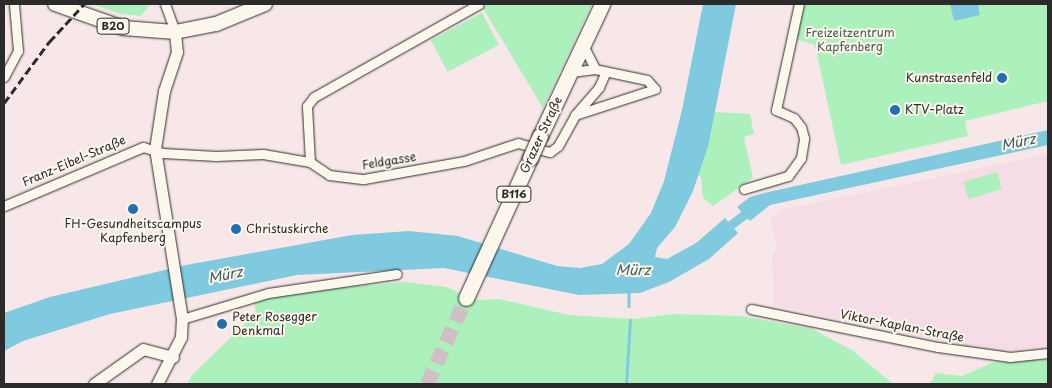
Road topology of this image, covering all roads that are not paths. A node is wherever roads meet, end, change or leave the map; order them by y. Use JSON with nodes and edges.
{"nodes":[{"id":1,"x":14,"y":4,"type":"edge"},
{"id":2,"x":55,"y":4,"type":"edge"},
{"id":3,"x":166,"y":4,"type":"edge"},
{"id":4,"x":265,"y":4,"type":"edge"},
{"id":5,"x":479,"y":4,"type":"edge"},
{"id":6,"x":602,"y":4,"type":"edge"},
{"id":7,"x":798,"y":4,"type":"edge"},
{"id":8,"x":175,"y":32,"type":"junction"},
{"id":9,"x":582,"y":44,"type":"junction"},
{"id":10,"x":596,"y":69,"type":"junction"},
{"id":11,"x":606,"y":71,"type":"junction"},
{"id":12,"x":4,"y":77,"type":"edge"},
{"id":13,"x":567,"y":77,"type":"junction"},
{"id":14,"x":575,"y":114,"type":"junction"},
{"id":15,"x":155,"y":149,"type":"junction"},
{"id":16,"x":310,"y":162,"type":"junction"},
{"id":17,"x":744,"y":189,"type":"dead end"},
{"id":18,"x":4,"y":206,"type":"edge"},
{"id":19,"x":397,"y":274,"type":"dead end"},
{"id":20,"x":466,"y":298,"type":"tunnel mouth"},
{"id":21,"x":751,"y":309,"type":"dead end"},
{"id":22,"x":182,"y":319,"type":"junction"},
{"id":23,"x":1048,"y":354,"type":"edge"},
{"id":24,"x":173,"y":357,"type":"junction"},
{"id":25,"x":94,"y":384,"type":"edge"},
{"id":26,"x":157,"y":384,"type":"edge"}],
"edges":[{"from":1,"to":12,"type":"street"},
{"from":2,"to":8,"type":"main road","number":"B20"},
{"from":3,"to":8,"type":"street"},
{"from":4,"to":8,"type":"main road","number":"B20"},
{"from":5,"to":16,"type":"street"},
{"from":6,"to":9,"type":"highway","name":"Grazer Straße","number":"B116"},
{"from":7,"to":17,"type":"street"},
{"from":8,"to":15,"type":"street"},
{"from":9,"to":10,"type":"street"},
{"from":9,"to":13,"type":"highway","name":"Grazer Straße","number":"B116"},
{"from":10,"to":11,"type":"street"},
{"from":10,"to":13,"type":"street"},
{"from":11,"to":14,"type":"street","name":"Feldgasse"},
{"from":11,"to":14,"type":"street"},
{"from":13,"to":20,"type":"highway","name":"Grazer Straße","number":"B116","bridge":true},
{"from":14,"to":16,"type":"street","name":"Feldgasse"},
{"from":15,"to":16,"type":"street","name":"Feldgasse"},
{"from":15,"to":18,"type":"street","name":"Franz-Eibel-Straße"},
{"from":15,"to":22,"type":"street"},
{"from":19,"to":22,"type":"street"},
{"from":21,"to":23,"type":"street","name":"Viktor-Kaplan-Straße"},
{"from":22,"to":24,"type":"street"},
{"from":24,"to":25,"type":"street"},
{"from":24,"to":26,"type":"street"}]}
